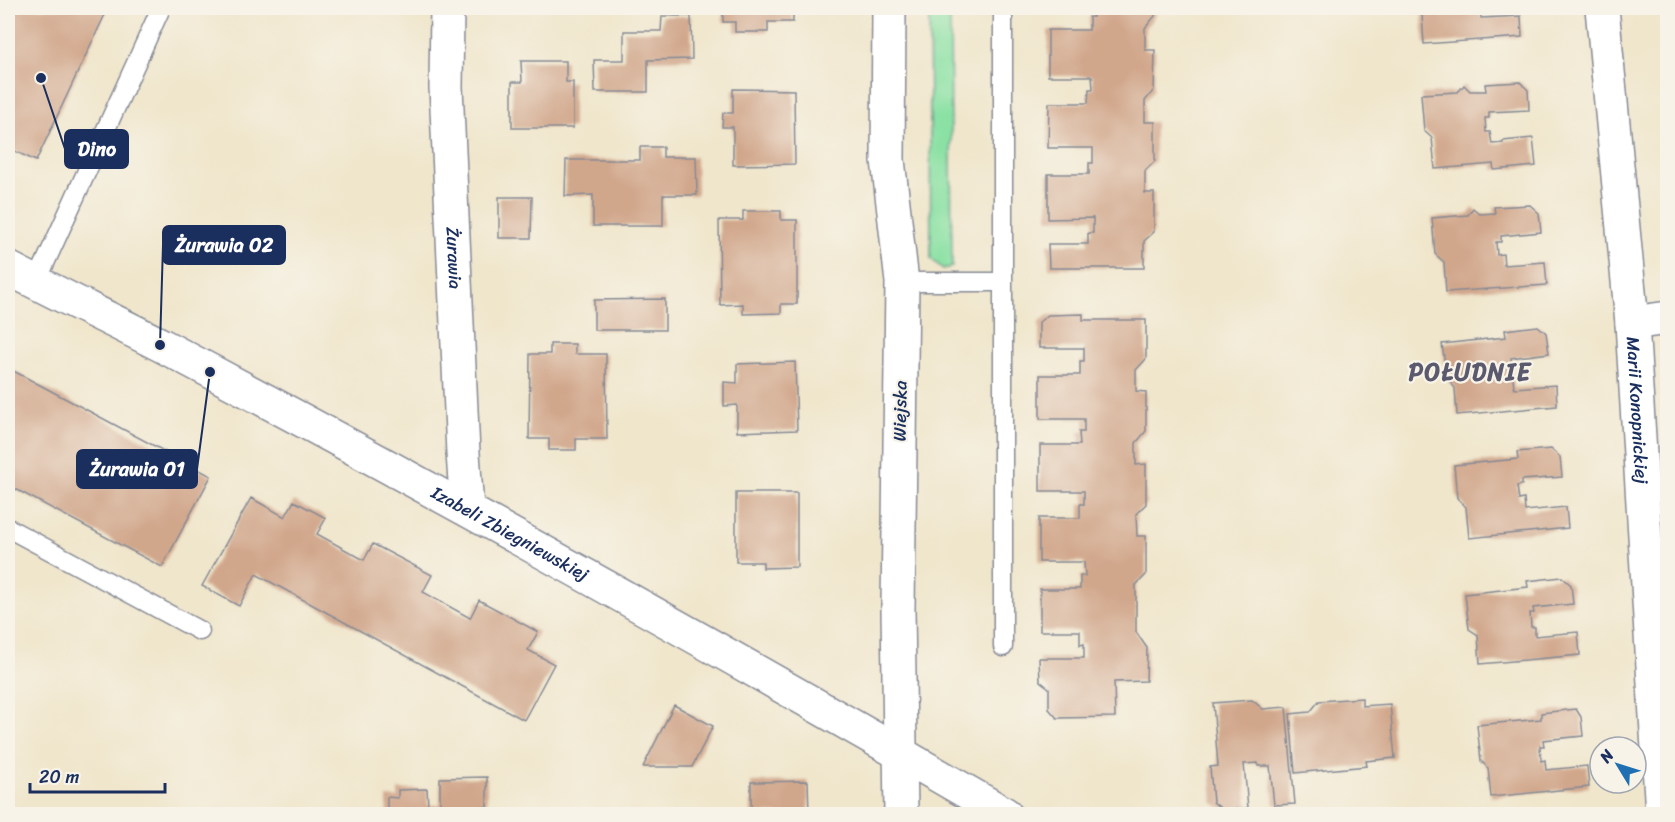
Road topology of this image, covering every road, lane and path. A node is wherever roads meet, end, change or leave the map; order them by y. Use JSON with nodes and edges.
{"nodes":[{"id":1,"x":161,"y":8,"type":"edge"},
{"id":2,"x":447,"y":8,"type":"edge"},
{"id":3,"x":889,"y":8,"type":"edge"},
{"id":4,"x":1003,"y":8,"type":"edge"},
{"id":5,"x":1602,"y":8,"type":"edge"},
{"id":6,"x":22,"y":275,"type":"edge"},
{"id":7,"x":902,"y":282,"type":"junction"},
{"id":8,"x":1002,"y":282,"type":"junction"},
{"id":9,"x":1668,"y":318,"type":"edge"},
{"id":10,"x":1632,"y":323,"type":"junction"},
{"id":11,"x":467,"y":509,"type":"junction"},
{"id":12,"x":8,"y":528,"type":"edge"},
{"id":13,"x":200,"y":631,"type":"dead end"},
{"id":14,"x":1003,"y":647,"type":"dead end"},
{"id":15,"x":901,"y":754,"type":"junction"},
{"id":16,"x":901,"y":814,"type":"edge"},
{"id":17,"x":1005,"y":814,"type":"edge"},
{"id":18,"x":1662,"y":814,"type":"edge"}],
"edges":[{"from":1,"to":6,"type":"lane"},
{"from":2,"to":11,"type":"street","name":"Żurawia"},
{"from":3,"to":7,"type":"street","name":"Wiejska"},
{"from":4,"to":8,"type":"lane"},
{"from":5,"to":10,"type":"street","name":"Marii Konopnickiej"},
{"from":6,"to":11,"type":"street","name":"Izabeli Zbiegniewskiej"},
{"from":7,"to":8,"type":"lane"},
{"from":7,"to":15,"type":"street","name":"Wiejska"},
{"from":8,"to":14,"type":"lane"},
{"from":9,"to":10,"type":"street"},
{"from":10,"to":18,"type":"street","name":"Marii Konopnickiej"},
{"from":11,"to":15,"type":"street","name":"Izabeli Zbiegniewskiej"},
{"from":12,"to":13,"type":"lane"},
{"from":15,"to":16,"type":"street","name":"Wiejska"},
{"from":15,"to":17,"type":"street","name":"Izabeli Zbiegniewskiej"}]}
